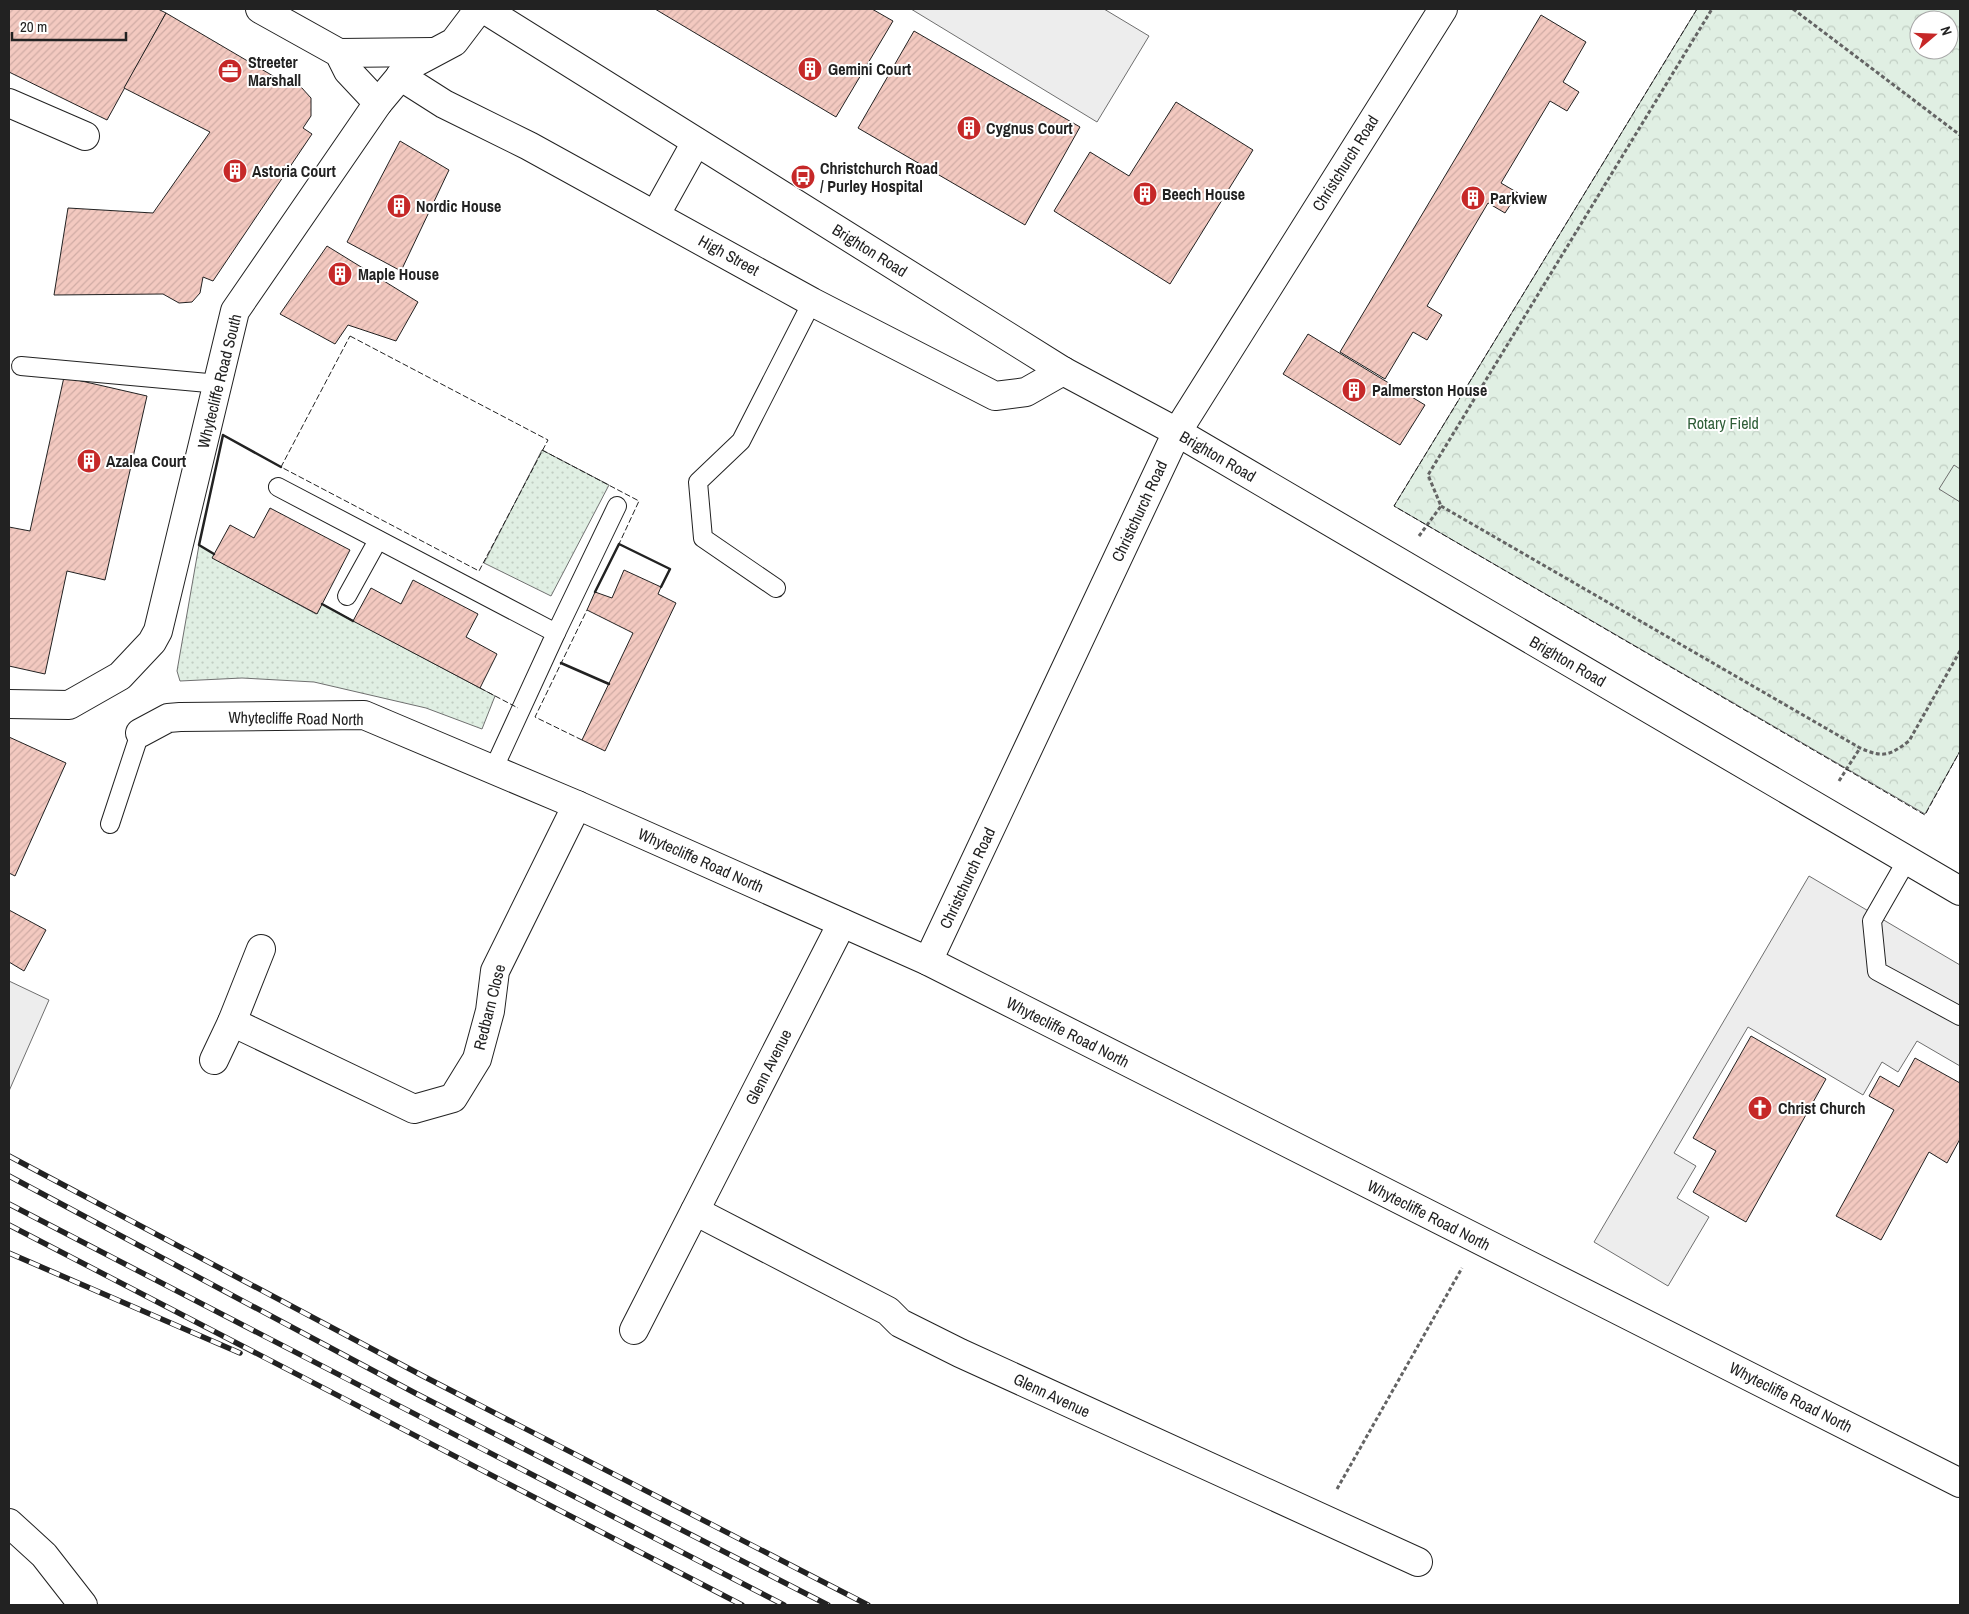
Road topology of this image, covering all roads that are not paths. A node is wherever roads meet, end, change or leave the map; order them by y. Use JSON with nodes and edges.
{"nodes":[{"id":1,"x":260,"y":9,"type":"edge"},
{"id":2,"x":479,"y":9,"type":"edge"},
{"id":3,"x":484,"y":9,"type":"edge"},
{"id":4,"x":1442,"y":9,"type":"edge"},
{"id":5,"x":433,"y":52,"type":"junction"},
{"id":6,"x":338,"y":53,"type":"junction"},
{"id":7,"x":400,"y":76,"type":"junction"},
{"id":8,"x":9,"y":103,"type":"edge"},
{"id":9,"x":378,"y":103,"type":"junction"},
{"id":10,"x":85,"y":136,"type":"dead end"},
{"id":11,"x":696,"y":142,"type":"junction"},
{"id":12,"x":656,"y":214,"type":"junction"},
{"id":13,"x":812,"y":302,"type":"junction"},
{"id":14,"x":21,"y":366,"type":"dead end"},
{"id":15,"x":1063,"y":371,"type":"junction"},
{"id":16,"x":219,"y":384,"type":"junction"},
{"id":17,"x":1176,"y":432,"type":"junction"},
{"id":18,"x":278,"y":487,"type":"dead end"},
{"id":19,"x":617,"y":506,"type":"dead end"},
{"id":20,"x":378,"y":540,"type":"junction"},
{"id":21,"x":776,"y":588,"type":"dead end"},
{"id":22,"x":347,"y":596,"type":"dead end"},
{"id":23,"x":556,"y":633,"type":"junction"},
{"id":24,"x":9,"y":704,"type":"edge"},
{"id":25,"x":140,"y":732,"type":"joint"},
{"id":26,"x":493,"y":770,"type":"junction"},
{"id":27,"x":577,"y":805,"type":"junction"},
{"id":28,"x":110,"y":824,"type":"dead end"},
{"id":29,"x":1907,"y":860,"type":"junction"},
{"id":30,"x":1960,"y":891,"type":"edge"},
{"id":31,"x":842,"y":923,"type":"junction"},
{"id":32,"x":261,"y":949,"type":"dead end"},
{"id":33,"x":928,"y":961,"type":"junction"},
{"id":34,"x":1960,"y":1016,"type":"edge"},
{"id":35,"x":232,"y":1022,"type":"junction"},
{"id":36,"x":214,"y":1060,"type":"dead end"},
{"id":37,"x":694,"y":1211,"type":"junction"},
{"id":38,"x":634,"y":1330,"type":"dead end"},
{"id":39,"x":1960,"y":1483,"type":"edge"},
{"id":40,"x":9,"y":1523,"type":"edge"},
{"id":41,"x":1418,"y":1562,"type":"dead end"},
{"id":42,"x":84,"y":1605,"type":"edge"}],
"edges":[{"from":1,"to":6,"type":"street"},
{"from":2,"to":5,"type":"street","name":"Whytecliffe Road South"},
{"from":3,"to":11,"type":"street","name":"Brighton Road"},
{"from":4,"to":17,"type":"street","name":"Christchurch Road"},
{"from":5,"to":6,"type":"street"},
{"from":5,"to":7,"type":"street","name":"Whytecliffe Road South"},
{"from":6,"to":9,"type":"street"},
{"from":7,"to":9,"type":"street","name":"Whytecliffe Road South"},
{"from":7,"to":12,"type":"street","name":"High Street"},
{"from":8,"to":10,"type":"street"},
{"from":9,"to":16,"type":"street","name":"Whytecliffe Road South"},
{"from":11,"to":12,"type":"street"},
{"from":11,"to":15,"type":"street","name":"Brighton Road"},
{"from":12,"to":13,"type":"street","name":"High Street"},
{"from":13,"to":15,"type":"street","name":"High Street"},
{"from":13,"to":21,"type":"lane"},
{"from":14,"to":16,"type":"lane"},
{"from":15,"to":17,"type":"street","name":"Brighton Road"},
{"from":16,"to":24,"type":"street","name":"Whytecliffe Road South"},
{"from":17,"to":29,"type":"street","name":"Brighton Road"},
{"from":17,"to":33,"type":"street","name":"Christchurch Road"},
{"from":18,"to":20,"type":"lane"},
{"from":19,"to":23,"type":"lane"},
{"from":20,"to":22,"type":"lane"},
{"from":20,"to":23,"type":"lane"},
{"from":23,"to":26,"type":"lane"},
{"from":25,"to":26,"type":"street","name":"Whytecliffe Road North"},
{"from":25,"to":28,"type":"lane"},
{"from":26,"to":27,"type":"street","name":"Whytecliffe Road North"},
{"from":27,"to":31,"type":"street","name":"Whytecliffe Road North"},
{"from":27,"to":35,"type":"street","name":"Redbarn Close"},
{"from":29,"to":30,"type":"street","name":"Brighton Road"},
{"from":29,"to":34,"type":"lane"},
{"from":31,"to":33,"type":"street","name":"Whytecliffe Road North"},
{"from":31,"to":37,"type":"street","name":"Glenn Avenue"},
{"from":32,"to":35,"type":"street"},
{"from":33,"to":39,"type":"street","name":"Whytecliffe Road North"},
{"from":35,"to":36,"type":"street"},
{"from":37,"to":38,"type":"street","name":"Glenn Avenue"},
{"from":37,"to":41,"type":"street","name":"Glenn Avenue"},
{"from":40,"to":42,"type":"street"}]}
